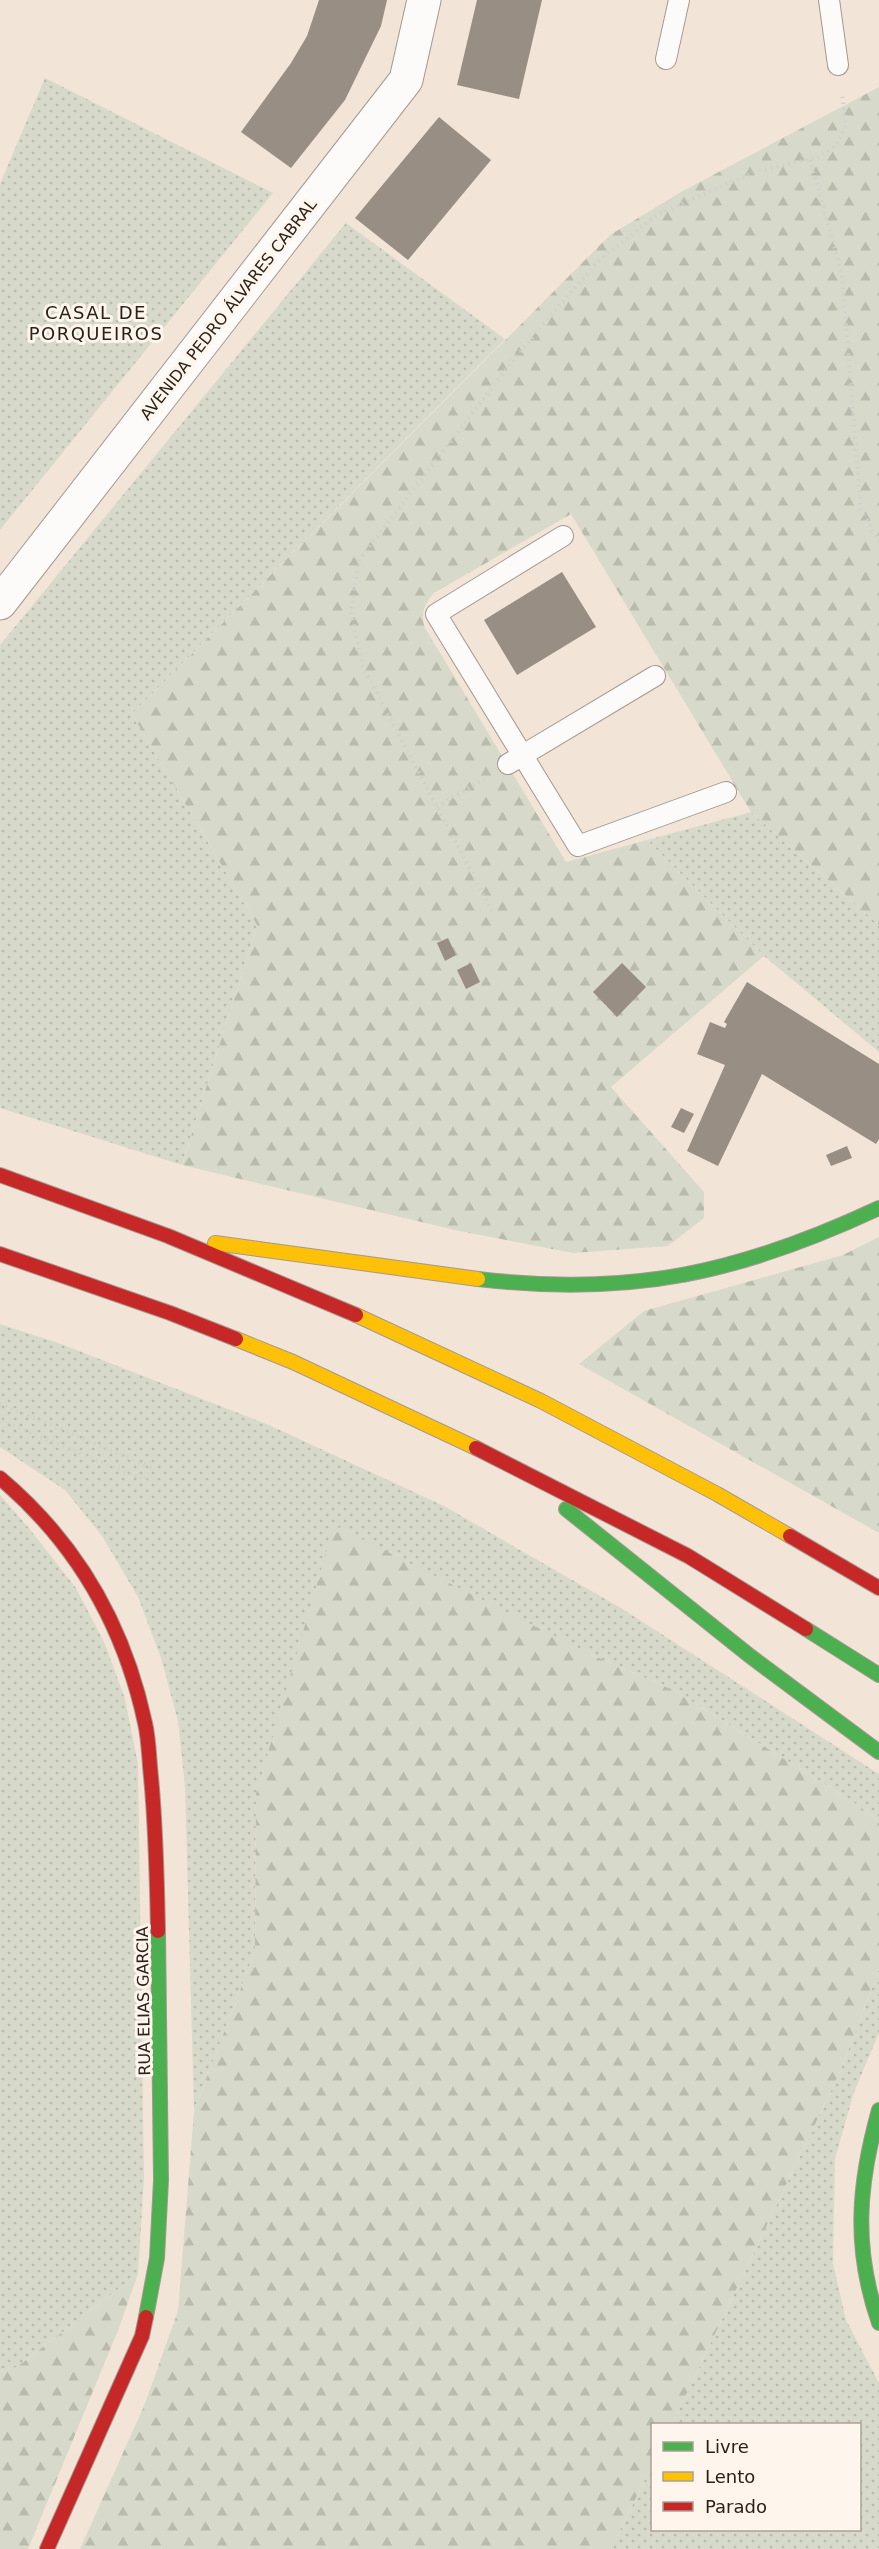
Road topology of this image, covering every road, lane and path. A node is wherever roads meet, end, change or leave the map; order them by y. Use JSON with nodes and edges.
{"nodes":[{"id":1,"x":424,"y":0,"type":"edge"},
{"id":2,"x":680,"y":0,"type":"edge"},
{"id":3,"x":829,"y":0,"type":"edge"},
{"id":4,"x":666,"y":59,"type":"dead end"},
{"id":5,"x":838,"y":65,"type":"joint"},
{"id":6,"x":810,"y":160,"type":"junction"},
{"id":7,"x":563,"y":536,"type":"dead end"},
{"id":8,"x":879,"y":541,"type":"edge"},
{"id":9,"x":0,"y":603,"type":"edge"},
{"id":10,"x":655,"y":676,"type":"dead end"},
{"id":11,"x":515,"y":760,"type":"junction"},
{"id":12,"x":726,"y":792,"type":"dead end"},
{"id":13,"x":437,"y":807,"type":"junction"},
{"id":14,"x":492,"y":911,"type":"dead end"},
{"id":15,"x":0,"y":1175,"type":"edge"},
{"id":16,"x":879,"y":1208,"type":"edge"},
{"id":17,"x":168,"y":1236,"type":"junction"},
{"id":18,"x":0,"y":1254,"type":"edge"},
{"id":19,"x":0,"y":1404,"type":"edge"},
{"id":20,"x":0,"y":1420,"type":"edge"},
{"id":21,"x":509,"y":1463,"type":"junction"},
{"id":22,"x":0,"y":1478,"type":"edge"},
{"id":23,"x":879,"y":1588,"type":"edge"},
{"id":24,"x":879,"y":1675,"type":"edge"},
{"id":25,"x":879,"y":1752,"type":"edge"},
{"id":26,"x":879,"y":2110,"type":"edge"},
{"id":27,"x":879,"y":2323,"type":"edge"},
{"id":28,"x":47,"y":2549,"type":"edge"}],
"edges":[{"from":1,"to":9,"type":"street","name":"AVENIDA PEDRO ÁLVARES CABRAL"},
{"from":2,"to":4,"type":"lane"},
{"from":3,"to":5,"type":"lane"},
{"from":5,"to":6,"type":"path"},
{"from":6,"to":8,"type":"path"},
{"from":6,"to":13,"type":"path"},
{"from":7,"to":11,"type":"lane"},
{"from":10,"to":11,"type":"lane"},
{"from":11,"to":12,"type":"lane"},
{"from":11,"to":13,"type":"path"},
{"from":13,"to":14,"type":"path"},
{"from":15,"to":17,"type":"main road"},
{"from":16,"to":17,"type":"main road"},
{"from":17,"to":23,"type":"main road"},
{"from":18,"to":21,"type":"main road"},
{"from":19,"to":20,"type":"path"},
{"from":21,"to":24,"type":"main road"},
{"from":21,"to":25,"type":"main road"},
{"from":22,"to":28,"type":"main road","name":"RUA ELIAS GARCIA"},
{"from":26,"to":27,"type":"main road"}]}
